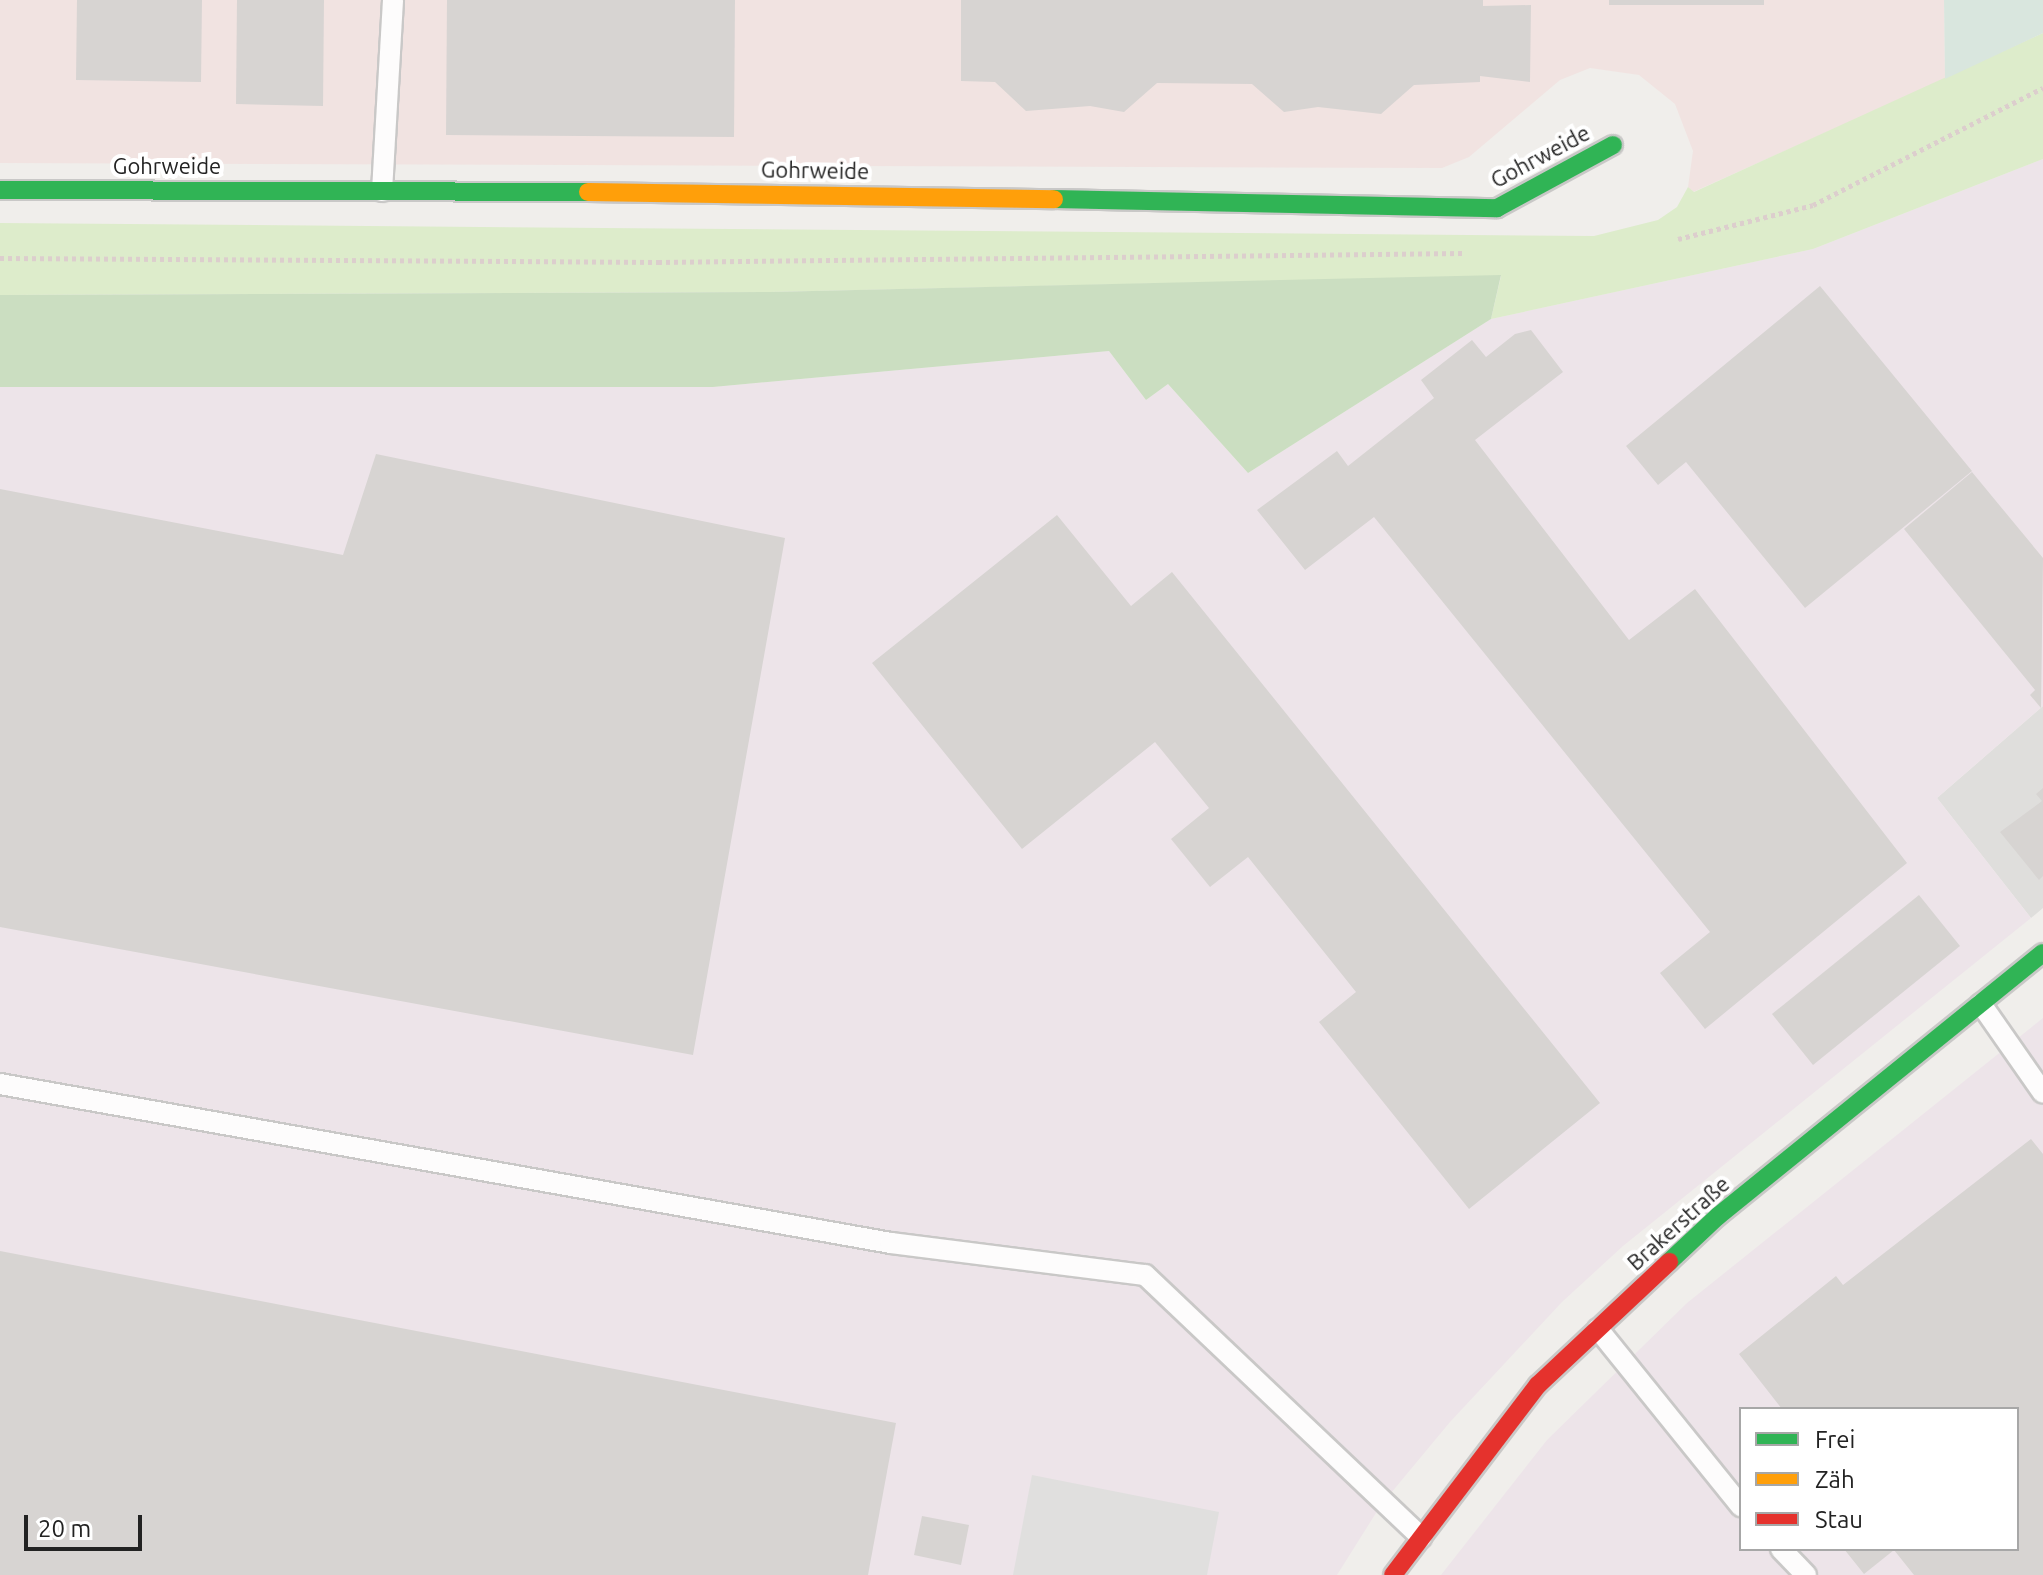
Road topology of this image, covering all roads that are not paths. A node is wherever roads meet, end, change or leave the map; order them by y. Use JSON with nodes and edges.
{"nodes":[{"id":1,"x":393,"y":0,"type":"edge"},
{"id":2,"x":1613,"y":145,"type":"dead end"},
{"id":3,"x":0,"y":190,"type":"edge"},
{"id":4,"x":382,"y":191,"type":"junction"},
{"id":5,"x":2043,"y":953,"type":"edge"},
{"id":6,"x":1981,"y":1004,"type":"junction"},
{"id":7,"x":0,"y":1084,"type":"edge"},
{"id":8,"x":2043,"y":1093,"type":"edge"},
{"id":9,"x":1598,"y":1329,"type":"junction"},
{"id":10,"x":1739,"y":1504,"type":"edge"},
{"id":11,"x":1421,"y":1537,"type":"junction"},
{"id":12,"x":1783,"y":1551,"type":"edge"},
{"id":13,"x":1393,"y":1575,"type":"edge"},
{"id":14,"x":1806,"y":1575,"type":"edge"}],
"edges":[{"from":1,"to":4,"type":"lane"},
{"from":2,"to":4,"type":"street","name":"Gohrweide"},
{"from":3,"to":4,"type":"street","name":"Gohrweide"},
{"from":5,"to":6,"type":"street","name":"Brakerstraße"},
{"from":6,"to":8,"type":"lane"},
{"from":6,"to":9,"type":"street","name":"Brakerstraße"},
{"from":7,"to":11,"type":"lane"},
{"from":9,"to":10,"type":"lane"},
{"from":9,"to":11,"type":"street","name":"Brakerstraße"},
{"from":11,"to":13,"type":"street","name":"Brakerstraße"},
{"from":12,"to":14,"type":"lane"}]}
